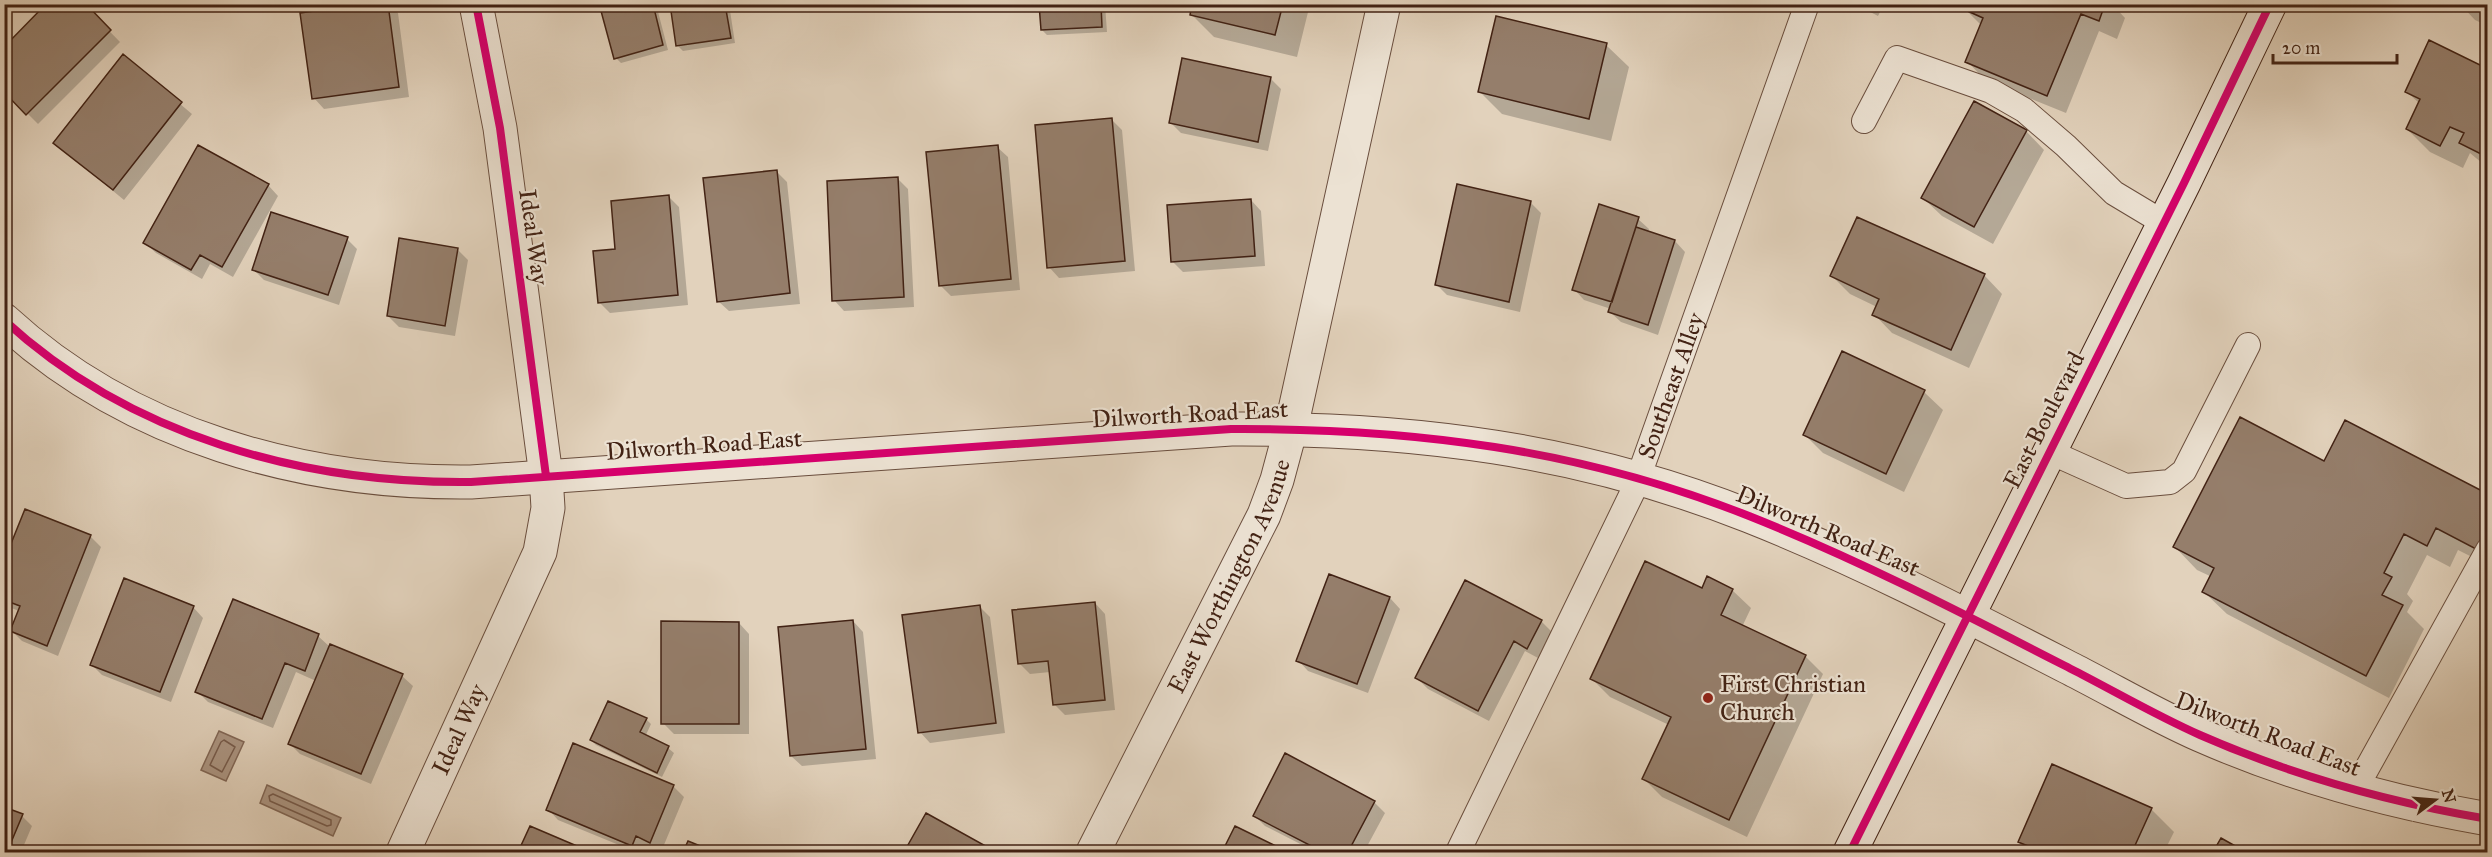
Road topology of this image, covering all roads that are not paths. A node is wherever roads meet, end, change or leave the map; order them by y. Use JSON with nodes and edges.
{"nodes":[{"id":1,"x":476,"y":4,"type":"edge"},
{"id":2,"x":1384,"y":4,"type":"edge"},
{"id":3,"x":1807,"y":4,"type":"edge"},
{"id":4,"x":2264,"y":6,"type":"edge"},
{"id":5,"x":1864,"y":121,"type":"dead end"},
{"id":6,"x":2164,"y":223,"type":"junction"},
{"id":7,"x":4,"y":320,"type":"edge"},
{"id":8,"x":2248,"y":345,"type":"dead end"},
{"id":9,"x":1291,"y":428,"type":"junction"},
{"id":10,"x":2050,"y":452,"type":"junction"},
{"id":11,"x":546,"y":476,"type":"junction"},
{"id":12,"x":1638,"y":477,"type":"junction"},
{"id":13,"x":2487,"y":550,"type":"edge"},
{"id":14,"x":1967,"y":616,"type":"junction"},
{"id":15,"x":2355,"y":790,"type":"junction"},
{"id":16,"x":2487,"y":819,"type":"edge"},
{"id":17,"x":403,"y":852,"type":"edge"},
{"id":18,"x":1094,"y":852,"type":"edge"},
{"id":19,"x":1458,"y":852,"type":"edge"},
{"id":20,"x":1850,"y":852,"type":"edge"}],
"edges":[{"from":1,"to":11,"type":"street","name":"Ideal Way"},
{"from":2,"to":9,"type":"street","name":"East Worthington Avenue"},
{"from":3,"to":12,"type":"lane","name":"Southeast Alley"},
{"from":4,"to":6,"type":"street","name":"East Boulevard"},
{"from":5,"to":6,"type":"lane"},
{"from":6,"to":10,"type":"street","name":"East Boulevard"},
{"from":7,"to":11,"type":"street","name":"Dilworth Road East"},
{"from":8,"to":10,"type":"lane"},
{"from":9,"to":11,"type":"street","name":"Dilworth Road East"},
{"from":9,"to":12,"type":"street","name":"Dilworth Road East"},
{"from":9,"to":18,"type":"street","name":"East Worthington Avenue"},
{"from":10,"to":14,"type":"street","name":"East Boulevard"},
{"from":11,"to":17,"type":"street","name":"Ideal Way"},
{"from":12,"to":14,"type":"street","name":"Dilworth Road East"},
{"from":12,"to":19,"type":"lane","name":"Southeast Alley"},
{"from":13,"to":15,"type":"lane"},
{"from":14,"to":15,"type":"street","name":"Dilworth Road East"},
{"from":14,"to":20,"type":"street","name":"East Boulevard"},
{"from":15,"to":16,"type":"street","name":"Dilworth Road East"}]}
